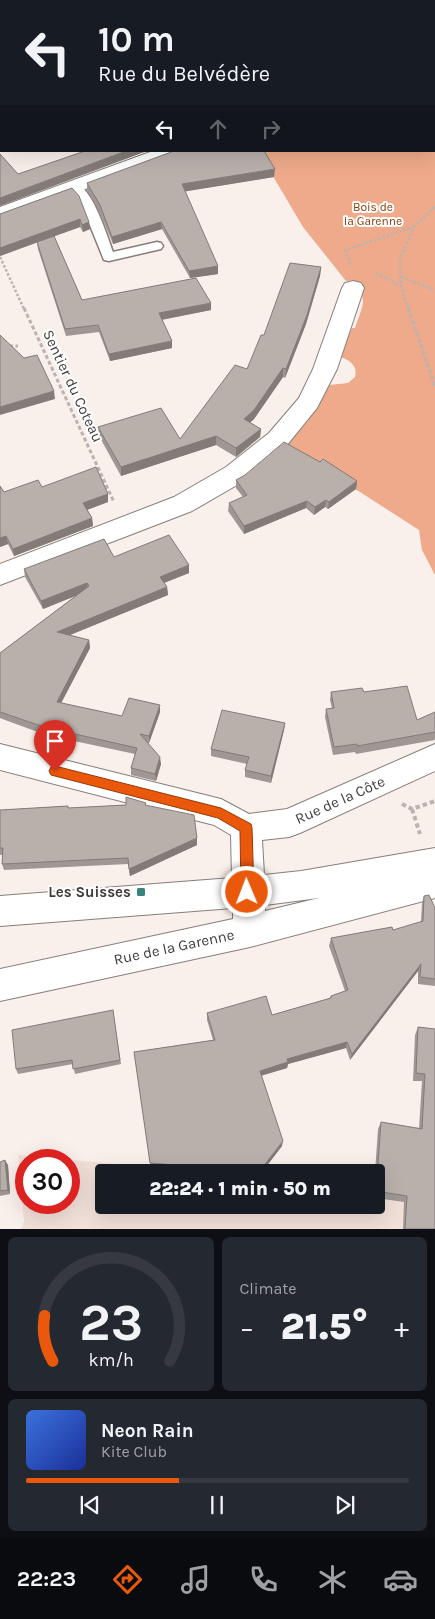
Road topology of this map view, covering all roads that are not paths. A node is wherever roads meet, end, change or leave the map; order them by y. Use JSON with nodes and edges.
{"nodes":[{"id":1,"x":169,"y":152,"type":"edge"},
{"id":2,"x":75,"y":187,"type":"junction"},
{"id":3,"x":0,"y":214,"type":"edge"},
{"id":4,"x":157,"y":246,"type":"dead end"},
{"id":5,"x":353,"y":288,"type":"dead end"},
{"id":6,"x":0,"y":575,"type":"edge"},
{"id":7,"x":0,"y":757,"type":"edge"},
{"id":8,"x":435,"y":757,"type":"edge"},
{"id":9,"x":246,"y":828,"type":"junction"},
{"id":10,"x":429,"y":853,"type":"edge"},
{"id":11,"x":435,"y":883,"type":"edge"},
{"id":12,"x":247,"y":892,"type":"junction"},
{"id":13,"x":0,"y":911,"type":"edge"},
{"id":14,"x":250,"y":931,"type":"junction"},
{"id":15,"x":0,"y":985,"type":"edge"}],
"edges":[{"from":1,"to":2,"type":"street"},
{"from":2,"to":3,"type":"street"},
{"from":2,"to":4,"type":"lane"},
{"from":5,"to":6,"type":"street"},
{"from":7,"to":9,"type":"street"},
{"from":8,"to":9,"type":"street","name":"Rue de la Côte"},
{"from":9,"to":12,"type":"street"},
{"from":10,"to":12,"type":"street"},
{"from":11,"to":14,"type":"street","name":"Rue de la Garenne"},
{"from":12,"to":13,"type":"street"},
{"from":12,"to":14,"type":"street"},
{"from":14,"to":15,"type":"street","name":"Rue de la Garenne"}]}
